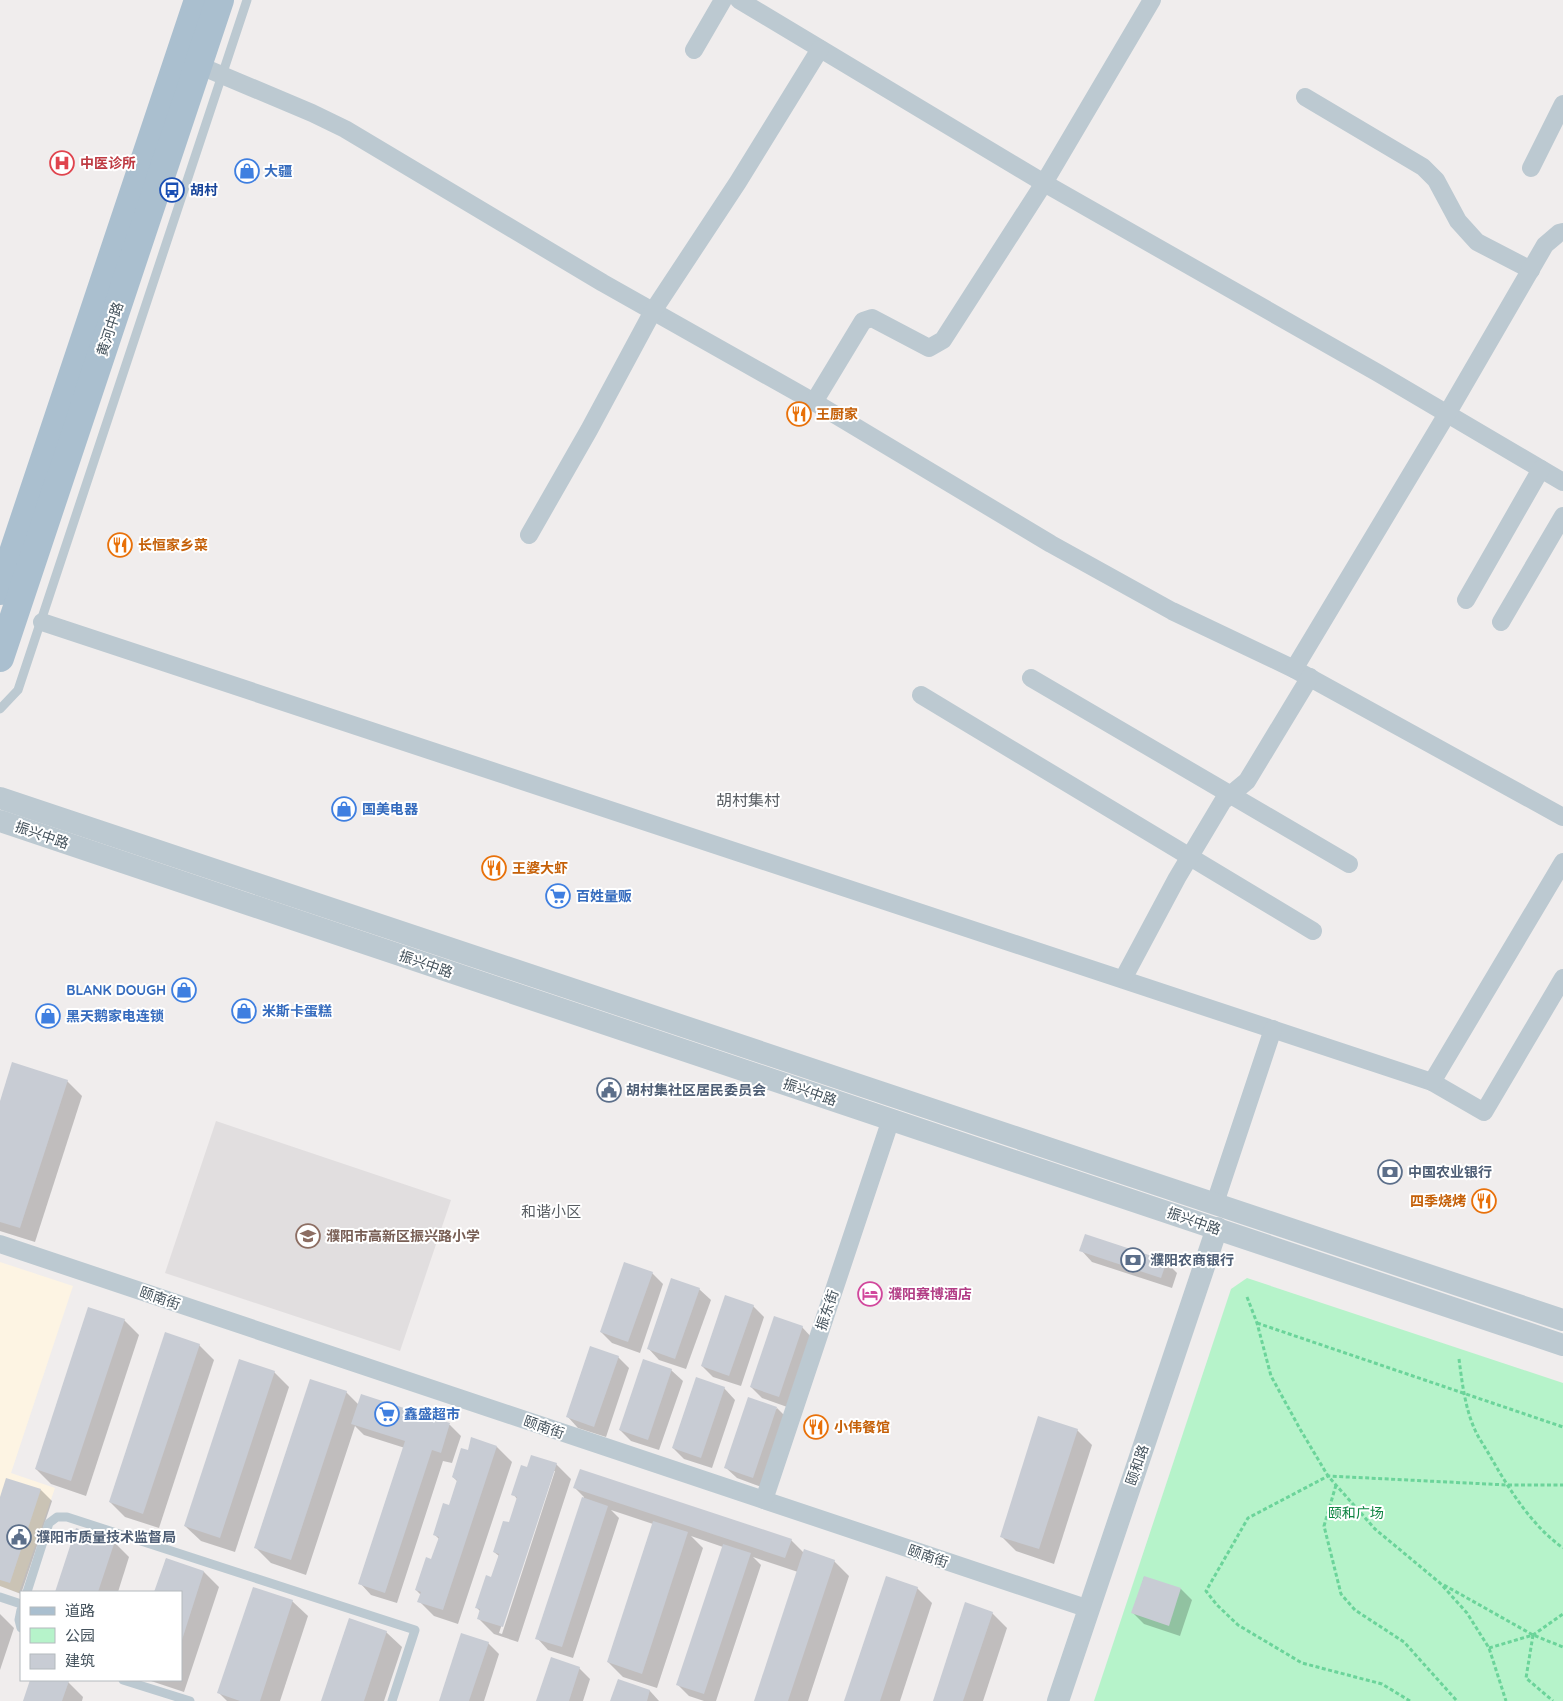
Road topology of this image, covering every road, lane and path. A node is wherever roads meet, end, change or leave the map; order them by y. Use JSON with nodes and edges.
{"nodes":[{"id":1,"x":198,"y":0,"type":"edge"},
{"id":2,"x":220,"y":0,"type":"edge"},
{"id":3,"x":247,"y":0,"type":"edge"},
{"id":4,"x":723,"y":0,"type":"edge"},
{"id":5,"x":739,"y":0,"type":"edge"},
{"id":6,"x":1152,"y":0,"type":"edge"},
{"id":7,"x":820,"y":49,"type":"junction"},
{"id":8,"x":694,"y":50,"type":"dead end"},
{"id":9,"x":210,"y":70,"type":"junction"},
{"id":10,"x":1305,"y":97,"type":"dead end"},
{"id":11,"x":1563,"y":104,"type":"edge"},
{"id":12,"x":1531,"y":168,"type":"dead end"},
{"id":13,"x":1044,"y":183,"type":"junction"},
{"id":14,"x":1563,"y":232,"type":"edge"},
{"id":15,"x":1531,"y":270,"type":"junction"},
{"id":16,"x":653,"y":311,"type":"junction"},
{"id":17,"x":814,"y":402,"type":"junction"},
{"id":18,"x":1447,"y":414,"type":"junction"},
{"id":19,"x":1541,"y":469,"type":"junction"},
{"id":20,"x":1563,"y":482,"type":"edge"},
{"id":21,"x":1563,"y":516,"type":"edge"},
{"id":22,"x":529,"y":535,"type":"dead end"},
{"id":23,"x":0,"y":591,"type":"edge"},
{"id":24,"x":1466,"y":600,"type":"dead end"},
{"id":25,"x":42,"y":622,"type":"junction"},
{"id":26,"x":1501,"y":622,"type":"dead end"},
{"id":27,"x":0,"y":658,"type":"edge"},
{"id":28,"x":1302,"y":673,"type":"junction"},
{"id":29,"x":1031,"y":678,"type":"dead end"},
{"id":30,"x":921,"y":695,"type":"dead end"},
{"id":31,"x":0,"y":709,"type":"edge"},
{"id":32,"x":1230,"y":795,"type":"junction"},
{"id":33,"x":0,"y":798,"type":"edge"},
{"id":34,"x":1563,"y":817,"type":"edge"},
{"id":35,"x":0,"y":821,"type":"edge"},
{"id":36,"x":1190,"y":857,"type":"junction"},
{"id":37,"x":1563,"y":862,"type":"edge"},
{"id":38,"x":1349,"y":864,"type":"dead end"},
{"id":39,"x":1313,"y":931,"type":"dead end"},
{"id":40,"x":1563,"y":978,"type":"edge"},
{"id":41,"x":1123,"y":979,"type":"junction"},
{"id":42,"x":1273,"y":1029,"type":"junction"},
{"id":43,"x":1432,"y":1082,"type":"junction"},
{"id":44,"x":891,"y":1119,"type":"junction"},
{"id":45,"x":1215,"y":1204,"type":"junction"},
{"id":46,"x":1217,"y":1228,"type":"junction"},
{"id":47,"x":0,"y":1244,"type":"edge"},
{"id":48,"x":1247,"y":1297,"type":"dead end"},
{"id":49,"x":1563,"y":1320,"type":"edge"},
{"id":50,"x":1257,"y":1323,"type":"junction"},
{"id":51,"x":1563,"y":1345,"type":"edge"},
{"id":52,"x":1459,"y":1359,"type":"dead end"},
{"id":53,"x":1465,"y":1394,"type":"junction"},
{"id":54,"x":1563,"y":1427,"type":"edge"},
{"id":55,"x":1328,"y":1476,"type":"junction"},
{"id":56,"x":1336,"y":1485,"type":"junction"},
{"id":57,"x":1507,"y":1485,"type":"junction"},
{"id":58,"x":1563,"y":1485,"type":"edge"},
{"id":59,"x":764,"y":1500,"type":"junction"},
{"id":60,"x":1563,"y":1548,"type":"edge"},
{"id":61,"x":1440,"y":1583,"type":"junction"},
{"id":62,"x":27,"y":1591,"type":"edge"},
{"id":63,"x":0,"y":1598,"type":"edge"},
{"id":64,"x":20,"y":1604,"type":"edge"},
{"id":65,"x":1563,"y":1607,"type":"edge"},
{"id":66,"x":1089,"y":1609,"type":"junction"},
{"id":67,"x":1563,"y":1614,"type":"edge"},
{"id":68,"x":1533,"y":1635,"type":"junction"},
{"id":69,"x":1563,"y":1647,"type":"edge"},
{"id":70,"x":1489,"y":1648,"type":"junction"},
{"id":71,"x":126,"y":1681,"type":"edge"},
{"id":72,"x":190,"y":1701,"type":"edge"},
{"id":73,"x":392,"y":1701,"type":"edge"},
{"id":74,"x":1058,"y":1701,"type":"edge"},
{"id":75,"x":1410,"y":1701,"type":"edge"},
{"id":76,"x":1457,"y":1701,"type":"edge"},
{"id":77,"x":1506,"y":1701,"type":"edge"},
{"id":78,"x":1553,"y":1701,"type":"edge"}],
"edges":[{"from":1,"to":23,"type":"main road","name":"黄河中路"},
{"from":2,"to":9,"type":"main road","name":"黄河中路"},
{"from":3,"to":9,"type":"lane"},
{"from":4,"to":8,"type":"street"},
{"from":5,"to":7,"type":"street"},
{"from":6,"to":13,"type":"street"},
{"from":7,"to":13,"type":"street"},
{"from":7,"to":16,"type":"street"},
{"from":9,"to":16,"type":"street"},
{"from":9,"to":25,"type":"lane"},
{"from":9,"to":27,"type":"main road","name":"黄河中路"},
{"from":10,"to":15,"type":"street"},
{"from":11,"to":12,"type":"street"},
{"from":13,"to":17,"type":"street"},
{"from":13,"to":18,"type":"street"},
{"from":14,"to":15,"type":"street"},
{"from":15,"to":18,"type":"street"},
{"from":16,"to":17,"type":"street"},
{"from":16,"to":22,"type":"street"},
{"from":17,"to":28,"type":"street"},
{"from":18,"to":19,"type":"street"},
{"from":18,"to":28,"type":"street"},
{"from":19,"to":20,"type":"street"},
{"from":19,"to":24,"type":"street"},
{"from":21,"to":26,"type":"street"},
{"from":25,"to":31,"type":"lane"},
{"from":25,"to":41,"type":"street"},
{"from":28,"to":32,"type":"street"},
{"from":28,"to":34,"type":"street"},
{"from":29,"to":32,"type":"street"},
{"from":30,"to":36,"type":"street"},
{"from":32,"to":36,"type":"street"},
{"from":32,"to":38,"type":"street"},
{"from":33,"to":45,"type":"street","name":"振兴中路"},
{"from":35,"to":44,"type":"street","name":"振兴中路"},
{"from":36,"to":39,"type":"street"},
{"from":36,"to":41,"type":"street"},
{"from":37,"to":43,"type":"street"},
{"from":40,"to":43,"type":"street"},
{"from":41,"to":42,"type":"street"},
{"from":42,"to":43,"type":"street"},
{"from":42,"to":45,"type":"street"},
{"from":44,"to":46,"type":"street","name":"振兴中路"},
{"from":44,"to":59,"type":"street","name":"振东街"},
{"from":45,"to":49,"type":"street","name":"振兴中路"},
{"from":46,"to":51,"type":"street","name":"振兴中路"},
{"from":46,"to":66,"type":"street","name":"颐和路"},
{"from":47,"to":59,"type":"street","name":"颐南街"},
{"from":48,"to":50,"type":"path"},
{"from":50,"to":53,"type":"path"},
{"from":50,"to":55,"type":"path"},
{"from":52,"to":53,"type":"path"},
{"from":53,"to":54,"type":"path"},
{"from":53,"to":57,"type":"path"},
{"from":55,"to":56,"type":"path"},
{"from":55,"to":57,"type":"path"},
{"from":55,"to":75,"type":"path"},
{"from":56,"to":61,"type":"path"},
{"from":56,"to":76,"type":"path"},
{"from":57,"to":58,"type":"path"},
{"from":57,"to":60,"type":"path"},
{"from":59,"to":66,"type":"street","name":"颐南街"},
{"from":61,"to":68,"type":"path"},
{"from":61,"to":70,"type":"path"},
{"from":62,"to":73,"type":"lane"},
{"from":63,"to":64,"type":"lane"},
{"from":65,"to":67,"type":"path"},
{"from":66,"to":74,"type":"street","name":"颐和路"},
{"from":67,"to":68,"type":"path"},
{"from":68,"to":69,"type":"path"},
{"from":68,"to":70,"type":"path"},
{"from":68,"to":78,"type":"path"},
{"from":70,"to":77,"type":"path"},
{"from":71,"to":72,"type":"lane"}]}
